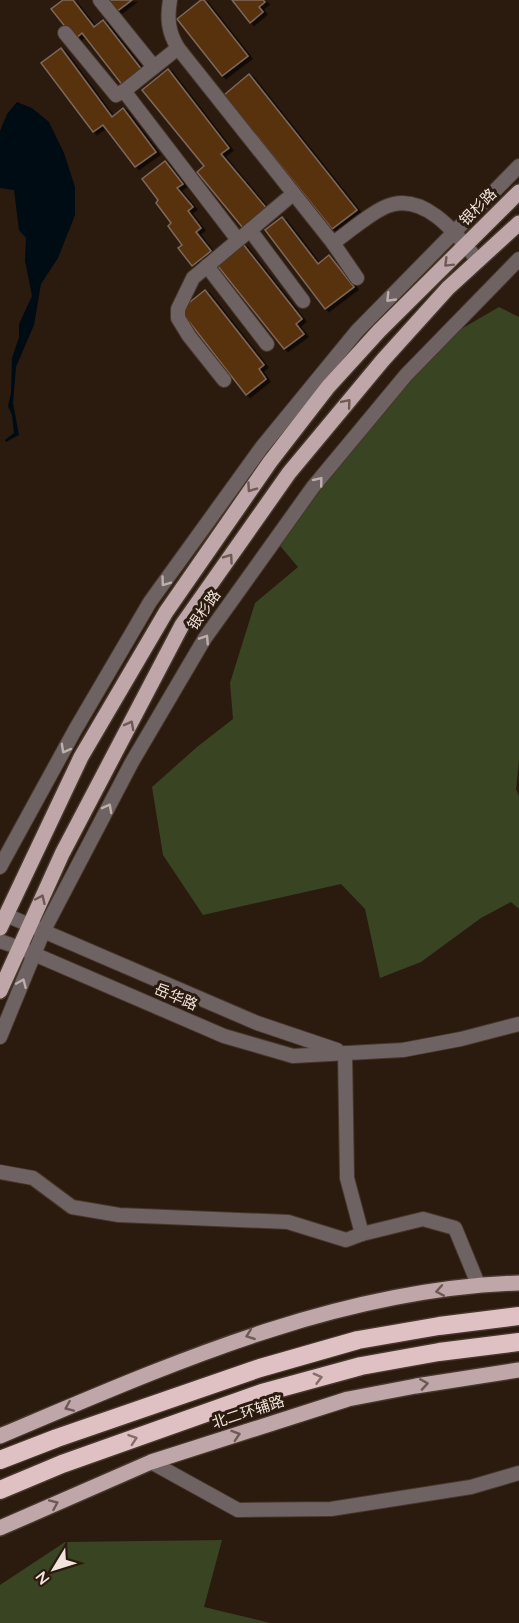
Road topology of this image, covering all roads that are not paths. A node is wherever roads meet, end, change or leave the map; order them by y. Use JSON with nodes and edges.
{"nodes":[{"id":1,"x":100,"y":0,"type":"edge"},
{"id":2,"x":159,"y":0,"type":"edge"},
{"id":3,"x":169,"y":6,"type":"edge"},
{"id":4,"x":65,"y":33,"type":"dead end"},
{"id":5,"x":178,"y":48,"type":"junction"},
{"id":6,"x":154,"y":67,"type":"junction"},
{"id":7,"x":124,"y":91,"type":"junction"},
{"id":8,"x":519,"y":166,"type":"edge"},
{"id":9,"x":519,"y":192,"type":"edge"},
{"id":10,"x":293,"y":194,"type":"junction"},
{"id":11,"x":519,"y":223,"type":"edge"},
{"id":12,"x":250,"y":230,"type":"junction"},
{"id":13,"x":453,"y":232,"type":"junction"},
{"id":14,"x":238,"y":240,"type":"junction"},
{"id":15,"x":333,"y":243,"type":"junction"},
{"id":16,"x":466,"y":245,"type":"junction"},
{"id":17,"x":519,"y":259,"type":"edge"},
{"id":18,"x":478,"y":261,"type":"junction"},
{"id":19,"x":207,"y":266,"type":"junction"},
{"id":20,"x":357,"y":278,"type":"dead end"},
{"id":21,"x":303,"y":301,"type":"dead end"},
{"id":22,"x":267,"y":344,"type":"dead end"},
{"id":23,"x":224,"y":380,"type":"dead end"},
{"id":24,"x":0,"y":867,"type":"edge"},
{"id":25,"x":3,"y":921,"type":"edge"},
{"id":26,"x":37,"y":927,"type":"junction"},
{"id":27,"x":0,"y":941,"type":"edge"},
{"id":28,"x":27,"y":951,"type":"junction"},
{"id":29,"x":0,"y":991,"type":"edge"},
{"id":30,"x":519,"y":1024,"type":"edge"},
{"id":31,"x":0,"y":1037,"type":"edge"},
{"id":32,"x":345,"y":1053,"type":"junction"},
{"id":33,"x":0,"y":1172,"type":"edge"},
{"id":34,"x":362,"y":1234,"type":"junction"},
{"id":35,"x":519,"y":1283,"type":"edge"},
{"id":36,"x":478,"y":1284,"type":"junction"},
{"id":37,"x":519,"y":1316,"type":"edge"},
{"id":38,"x":519,"y":1342,"type":"edge"},
{"id":39,"x":519,"y":1371,"type":"edge"},
{"id":40,"x":1,"y":1435,"type":"edge"},
{"id":41,"x":0,"y":1460,"type":"edge"},
{"id":42,"x":151,"y":1462,"type":"junction"},
{"id":43,"x":519,"y":1473,"type":"edge"},
{"id":44,"x":0,"y":1490,"type":"edge"},
{"id":45,"x":0,"y":1528,"type":"edge"}],
"edges":[{"from":1,"to":6,"type":"street"},
{"from":2,"to":3,"type":"street"},
{"from":3,"to":5,"type":"street"},
{"from":4,"to":7,"type":"street"},
{"from":5,"to":6,"type":"street"},
{"from":5,"to":10,"type":"street"},
{"from":6,"to":7,"type":"street"},
{"from":7,"to":14,"type":"street"},
{"from":8,"to":13,"type":"street","name":"银杉路"},
{"from":9,"to":16,"type":"main road","name":"银杉路"},
{"from":10,"to":12,"type":"street"},
{"from":10,"to":15,"type":"street"},
{"from":11,"to":18,"type":"main road","name":"银杉路"},
{"from":12,"to":14,"type":"street"},
{"from":12,"to":21,"type":"street"},
{"from":13,"to":15,"type":"street"},
{"from":13,"to":16,"type":"street"},
{"from":13,"to":24,"type":"street","name":"银杉路","one_way":true},
{"from":14,"to":19,"type":"street"},
{"from":15,"to":20,"type":"street"},
{"from":16,"to":18,"type":"street"},
{"from":16,"to":25,"type":"main road","name":"银杉路","one_way":true},
{"from":26,"to":17,"type":"street","name":"银杉路","one_way":true},
{"from":26,"to":18,"type":"main road","name":"银杉路","one_way":true},
{"from":19,"to":22,"type":"street"},
{"from":19,"to":23,"type":"street"},
{"from":25,"to":26,"type":"street","name":"岳华路"},
{"from":26,"to":28,"type":"main road","name":"银杉路"},
{"from":26,"to":32,"type":"street","name":"岳华路"},
{"from":27,"to":28,"type":"street","name":"岳华路"},
{"from":28,"to":29,"type":"main road","name":"银杉路"},
{"from":31,"to":28,"type":"street","name":"银杉路","one_way":true},
{"from":28,"to":32,"type":"street","name":"岳华路"},
{"from":30,"to":32,"type":"street","name":"岳华路"},
{"from":32,"to":34,"type":"street"},
{"from":33,"to":34,"type":"street"},
{"from":34,"to":36,"type":"street"},
{"from":35,"to":36,"type":"main road"},
{"from":36,"to":40,"type":"main road","one_way":true},
{"from":37,"to":41,"type":"highway"},
{"from":44,"to":38,"type":"highway","one_way":true},
{"from":42,"to":39,"type":"main road","name":"北二环辅路","one_way":true},
{"from":42,"to":43,"type":"street"},
{"from":45,"to":42,"type":"main road","name":"北二环辅路","one_way":true}]}
